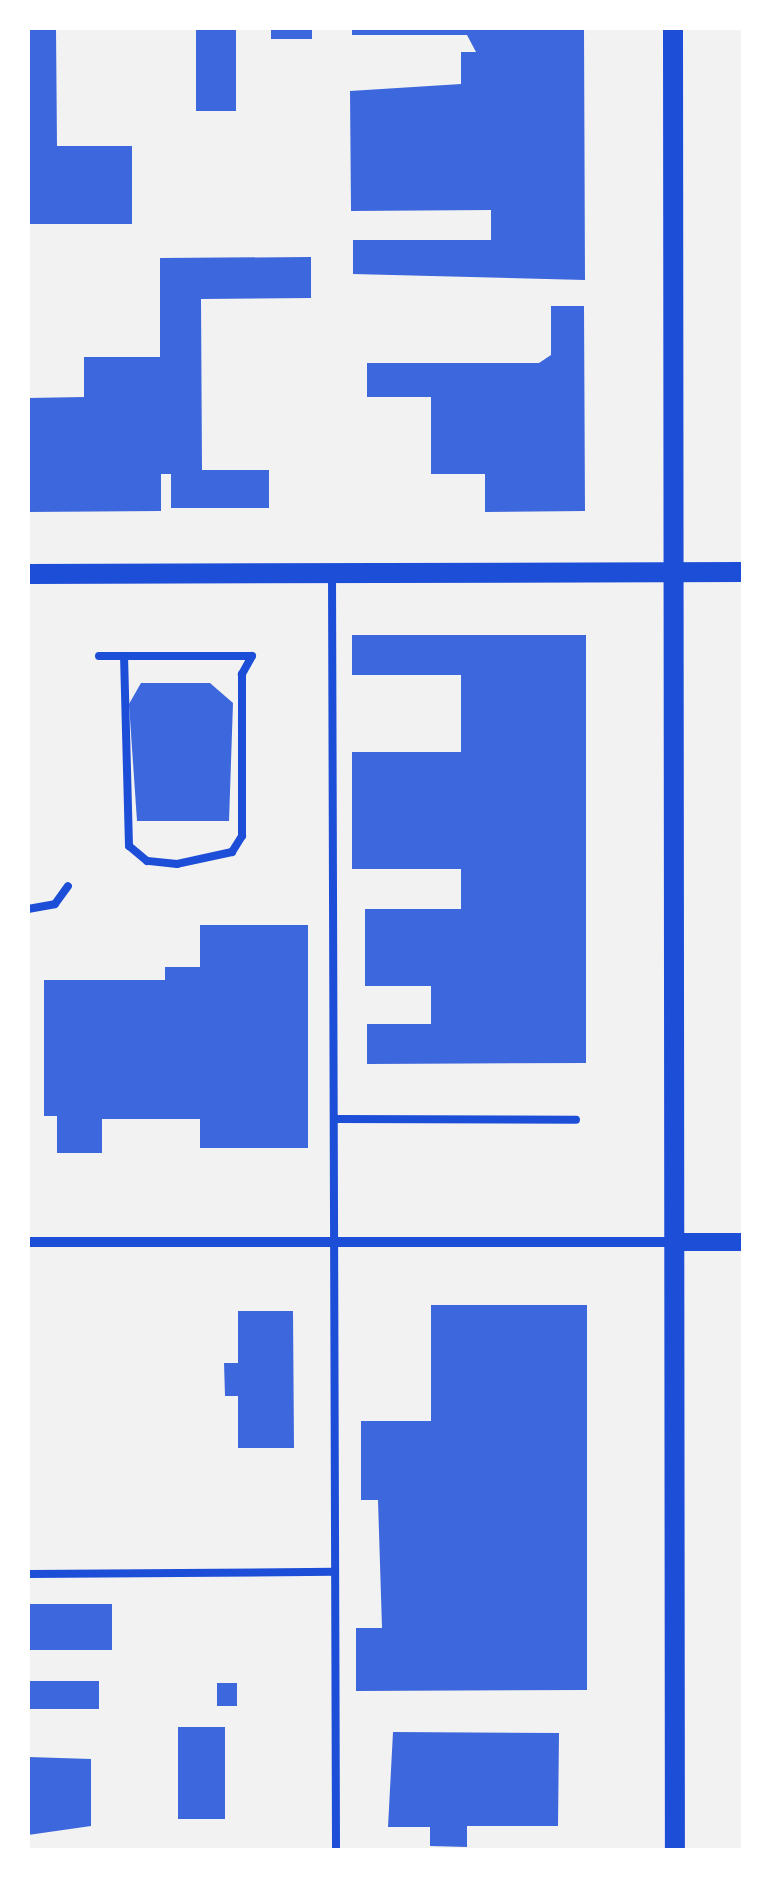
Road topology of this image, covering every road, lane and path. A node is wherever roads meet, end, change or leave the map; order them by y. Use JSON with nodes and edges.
{"nodes":[{"id":1,"x":673,"y":28,"type":"edge"},
{"id":2,"x":674,"y":572,"type":"junction"},
{"id":3,"x":744,"y":572,"type":"edge"},
{"id":4,"x":332,"y":573,"type":"junction"},
{"id":5,"x":28,"y":574,"type":"edge"},
{"id":6,"x":99,"y":656,"type":"dead end"},
{"id":7,"x":124,"y":656,"type":"junction"},
{"id":8,"x":68,"y":886,"type":"dead end"},
{"id":9,"x":28,"y":909,"type":"edge"},
{"id":10,"x":334,"y":1120,"type":"junction"},
{"id":11,"x":576,"y":1120,"type":"dead end"},
{"id":12,"x":28,"y":1242,"type":"edge"},
{"id":13,"x":674,"y":1242,"type":"junction"},
{"id":14,"x":744,"y":1242,"type":"edge"},
{"id":15,"x":334,"y":1243,"type":"junction"},
{"id":16,"x":335,"y":1572,"type":"junction"},
{"id":17,"x":28,"y":1574,"type":"edge"},
{"id":18,"x":336,"y":1850,"type":"edge"},
{"id":19,"x":675,"y":1850,"type":"edge"}],
"edges":[{"from":1,"to":2,"type":"main road"},
{"from":2,"to":3,"type":"main road"},
{"from":2,"to":4,"type":"main road"},
{"from":2,"to":13,"type":"main road"},
{"from":4,"to":5,"type":"main road"},
{"from":4,"to":10,"type":"lane"},
{"from":6,"to":7,"type":"lane"},
{"from":7,"to":7,"type":"lane"},
{"from":8,"to":9,"type":"lane"},
{"from":10,"to":11,"type":"lane"},
{"from":10,"to":15,"type":"lane"},
{"from":12,"to":15,"type":"street"},
{"from":13,"to":14,"type":"street"},
{"from":13,"to":15,"type":"street"},
{"from":13,"to":19,"type":"main road"},
{"from":15,"to":16,"type":"lane"},
{"from":16,"to":17,"type":"lane"},
{"from":16,"to":18,"type":"lane"}]}
